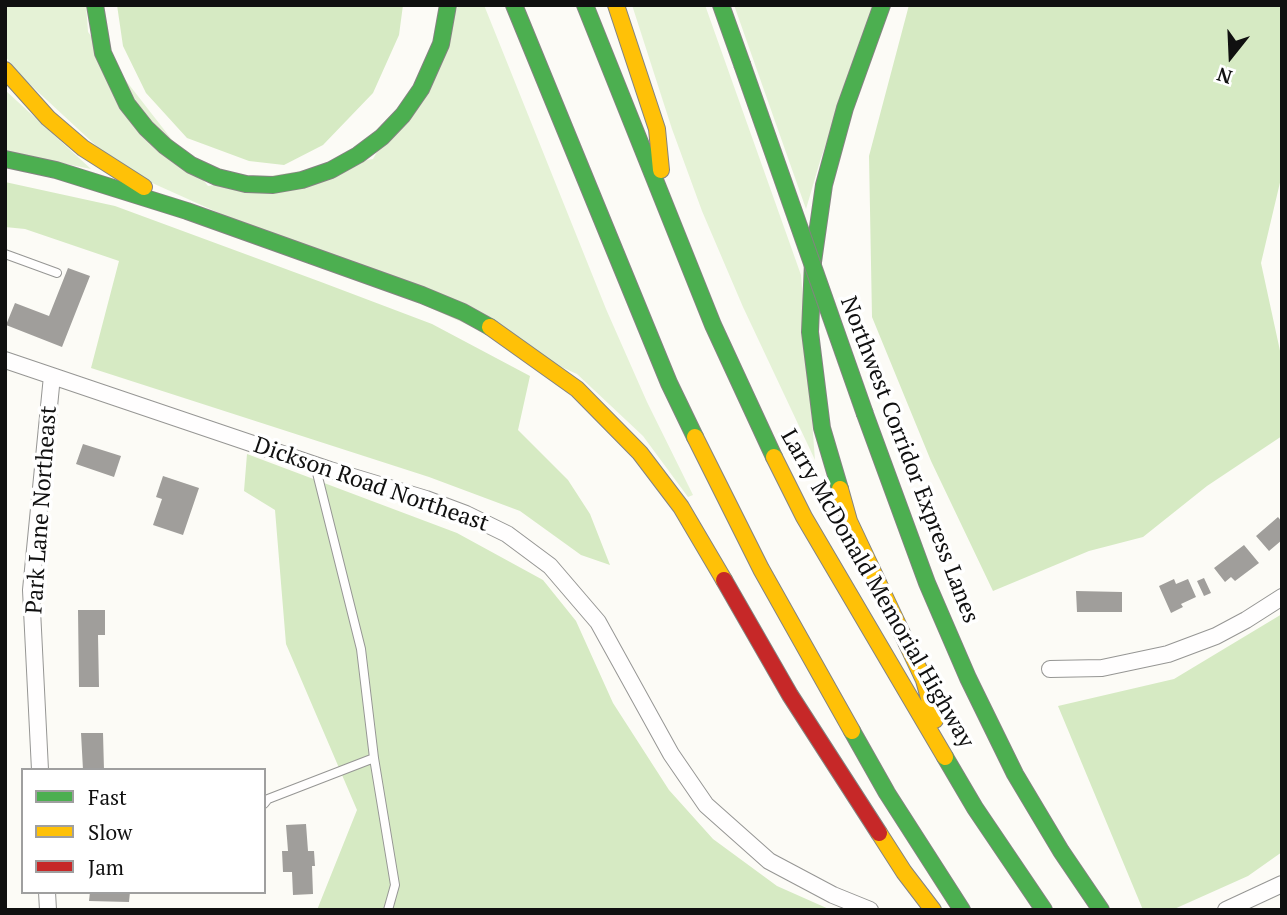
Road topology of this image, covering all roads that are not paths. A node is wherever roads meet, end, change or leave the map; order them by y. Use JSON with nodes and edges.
{"nodes":[{"id":1,"x":95,"y":5,"type":"edge"},
{"id":2,"x":448,"y":5,"type":"edge"},
{"id":3,"x":514,"y":5,"type":"edge"},
{"id":4,"x":585,"y":5,"type":"edge"},
{"id":5,"x":616,"y":5,"type":"edge"},
{"id":6,"x":720,"y":5,"type":"edge"},
{"id":7,"x":882,"y":5,"type":"edge"},
{"id":8,"x":5,"y":70,"type":"edge"},
{"id":9,"x":5,"y":159,"type":"edge"},
{"id":10,"x":664,"y":204,"type":"junction"},
{"id":11,"x":187,"y":211,"type":"junction"},
{"id":12,"x":5,"y":254,"type":"edge"},
{"id":13,"x":57,"y":273,"type":"dead end"},
{"id":14,"x":5,"y":360,"type":"edge"},
{"id":15,"x":52,"y":376,"type":"junction"},
{"id":16,"x":315,"y":465,"type":"junction"},
{"id":17,"x":1282,"y":597,"type":"edge"},
{"id":18,"x":1050,"y":669,"type":"dead end"},
{"id":19,"x":945,"y":757,"type":"junction"},
{"id":20,"x":374,"y":758,"type":"junction"},
{"id":21,"x":40,"y":768,"type":"edge"},
{"id":22,"x":266,"y":802,"type":"edge"},
{"id":23,"x":1282,"y":884,"type":"edge"},
{"id":24,"x":388,"y":910,"type":"edge"},
{"id":25,"x":870,"y":910,"type":"edge"},
{"id":26,"x":933,"y":910,"type":"edge"},
{"id":27,"x":962,"y":910,"type":"edge"},
{"id":28,"x":1044,"y":910,"type":"edge"},
{"id":29,"x":1101,"y":910,"type":"edge"},
{"id":30,"x":1226,"y":910,"type":"edge"}],
"edges":[{"from":1,"to":2,"type":"highway"},
{"from":3,"to":27,"type":"highway"},
{"from":4,"to":10,"type":"highway","name":"Larry McDonald Memorial Highway"},
{"from":5,"to":10,"type":"highway"},
{"from":6,"to":29,"type":"highway","name":"Northwest Corridor Express Lanes","bridge":true},
{"from":7,"to":19,"type":"highway"},
{"from":8,"to":11,"type":"highway"},
{"from":9,"to":11,"type":"highway"},
{"from":10,"to":19,"type":"highway","name":"Larry McDonald Memorial Highway"},
{"from":11,"to":26,"type":"highway"},
{"from":12,"to":13,"type":"lane"},
{"from":14,"to":15,"type":"street","name":"Dickson Road Northeast"},
{"from":15,"to":16,"type":"street","name":"Dickson Road Northeast"},
{"from":15,"to":21,"type":"street","name":"Park Lane Northeast"},
{"from":16,"to":20,"type":"lane"},
{"from":16,"to":25,"type":"street","name":"Dickson Road Northeast"},
{"from":17,"to":18,"type":"street"},
{"from":19,"to":28,"type":"highway","name":"Larry McDonald Memorial Highway"},
{"from":20,"to":22,"type":"lane"},
{"from":20,"to":24,"type":"lane"},
{"from":23,"to":30,"type":"street"}]}
